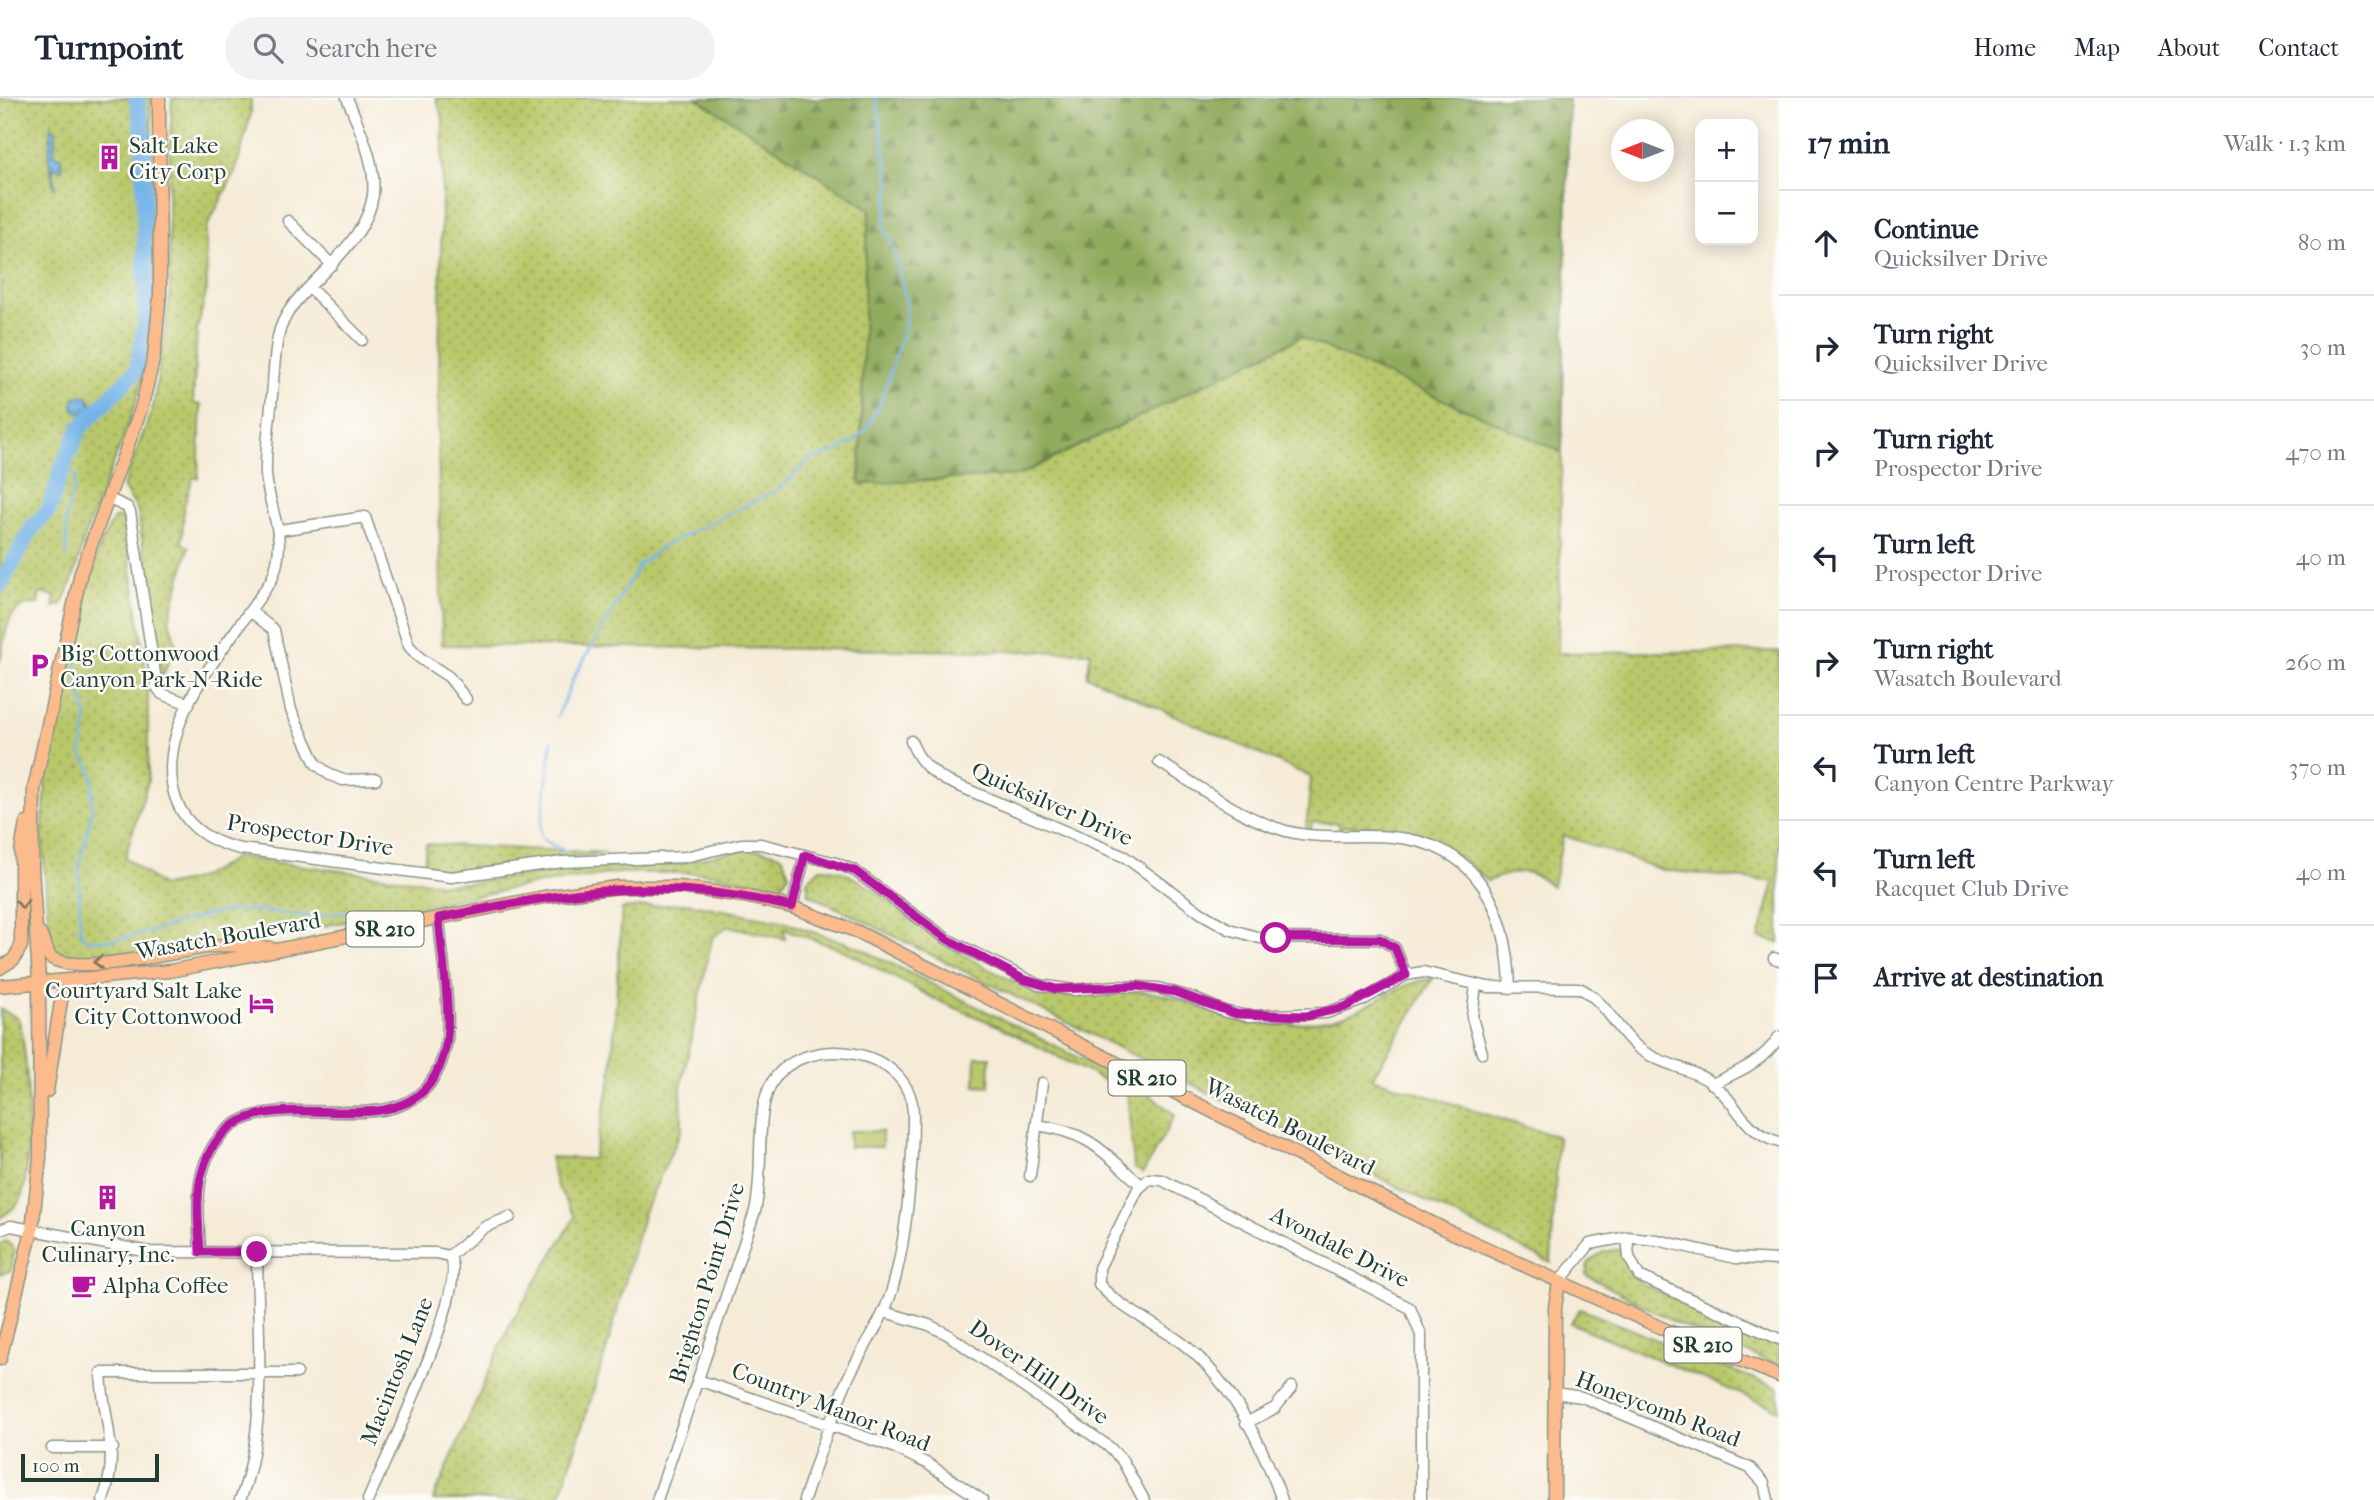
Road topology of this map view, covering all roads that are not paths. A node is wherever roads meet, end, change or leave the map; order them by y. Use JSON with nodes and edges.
{"nodes":[{"id":1,"x":159,"y":98,"type":"edge"},
{"id":2,"x":347,"y":98,"type":"edge"},
{"id":3,"x":288,"y":221,"type":"dead end"},
{"id":4,"x":332,"y":265,"type":"junction"},
{"id":5,"x":309,"y":287,"type":"junction"},
{"id":6,"x":362,"y":340,"type":"dead end"},
{"id":7,"x":109,"y":499,"type":"junction"},
{"id":8,"x":280,"y":530,"type":"junction"},
{"id":9,"x":250,"y":611,"type":"junction"},
{"id":10,"x":466,"y":699,"type":"dead end"},
{"id":11,"x":189,"y":704,"type":"junction"},
{"id":12,"x":911,"y":741,"type":"dead end"},
{"id":13,"x":1159,"y":762,"type":"dead end"},
{"id":14,"x":376,"y":779,"type":"dead end"},
{"id":15,"x":34,"y":789,"type":"junction"},
{"id":16,"x":805,"y":855,"type":"junction"},
{"id":17,"x":792,"y":907,"type":"junction"},
{"id":18,"x":439,"y":918,"type":"junction"},
{"id":19,"x":35,"y":922,"type":"junction"},
{"id":20,"x":287,"y":949,"type":"junction"},
{"id":21,"x":1,"y":968,"type":"edge"},
{"id":22,"x":1406,"y":975,"type":"junction"},
{"id":23,"x":81,"y":978,"type":"junction"},
{"id":24,"x":39,"y":981,"type":"junction"},
{"id":25,"x":1476,"y":985,"type":"junction"},
{"id":26,"x":1,"y":986,"type":"edge"},
{"id":27,"x":1510,"y":988,"type":"junction"},
{"id":28,"x":1779,"y":1037,"type":"edge"},
{"id":29,"x":1482,"y":1053,"type":"dead end"},
{"id":30,"x":1042,"y":1083,"type":"dead end"},
{"id":31,"x":1712,"y":1083,"type":"junction"},
{"id":32,"x":1037,"y":1125,"type":"junction"},
{"id":33,"x":42,"y":1129,"type":"junction"},
{"id":34,"x":1779,"y":1142,"type":"edge"},
{"id":35,"x":1030,"y":1176,"type":"dead end"},
{"id":36,"x":1145,"y":1182,"type":"junction"},
{"id":37,"x":510,"y":1217,"type":"dead end"},
{"id":38,"x":0,"y":1230,"type":"edge"},
{"id":39,"x":32,"y":1230,"type":"junction"},
{"id":40,"x":1627,"y":1237,"type":"junction"},
{"id":41,"x":200,"y":1252,"type":"junction"},
{"id":42,"x":257,"y":1252,"type":"junction"},
{"id":43,"x":449,"y":1256,"type":"junction"},
{"id":44,"x":1779,"y":1260,"type":"edge"},
{"id":45,"x":1559,"y":1282,"type":"junction"},
{"id":46,"x":885,"y":1312,"type":"junction"},
{"id":47,"x":1779,"y":1339,"type":"edge"},
{"id":48,"x":0,"y":1359,"type":"edge"},
{"id":49,"x":257,"y":1372,"type":"junction"},
{"id":50,"x":297,"y":1373,"type":"dead end"},
{"id":51,"x":1779,"y":1376,"type":"edge"},
{"id":52,"x":698,"y":1380,"type":"junction"},
{"id":53,"x":1292,"y":1387,"type":"dead end"},
{"id":54,"x":1554,"y":1393,"type":"junction"},
{"id":55,"x":1246,"y":1423,"type":"junction"},
{"id":56,"x":830,"y":1425,"type":"junction"},
{"id":57,"x":52,"y":1448,"type":"dead end"},
{"id":58,"x":113,"y":1448,"type":"junction"},
{"id":59,"x":103,"y":1500,"type":"edge"},
{"id":60,"x":240,"y":1500,"type":"edge"},
{"id":61,"x":368,"y":1500,"type":"edge"},
{"id":62,"x":657,"y":1500,"type":"edge"},
{"id":63,"x":804,"y":1500,"type":"edge"},
{"id":64,"x":982,"y":1500,"type":"edge"},
{"id":65,"x":1144,"y":1500,"type":"edge"},
{"id":66,"x":1282,"y":1500,"type":"edge"},
{"id":67,"x":1422,"y":1500,"type":"edge"},
{"id":68,"x":1554,"y":1500,"type":"edge"},
{"id":69,"x":1768,"y":1500,"type":"edge"}],
"edges":[{"from":1,"to":7,"type":"main road"},
{"from":2,"to":4,"type":"street","name":"Prospector Drive"},
{"from":3,"to":4,"type":"street"},
{"from":4,"to":5,"type":"street","name":"Prospector Drive"},
{"from":5,"to":6,"type":"street"},
{"from":5,"to":8,"type":"street","name":"Prospector Drive"},
{"from":7,"to":11,"type":"street"},
{"from":7,"to":15,"type":"main road"},
{"from":8,"to":9,"type":"street","name":"Prospector Drive"},
{"from":8,"to":10,"type":"street"},
{"from":9,"to":11,"type":"street","name":"Prospector Drive"},
{"from":9,"to":14,"type":"street"},
{"from":11,"to":16,"type":"street","name":"Prospector Drive"},
{"from":12,"to":22,"type":"street","name":"Quicksilver Drive"},
{"from":13,"to":27,"type":"street"},
{"from":15,"to":19,"type":"main road"},
{"from":15,"to":21,"type":"main road","one_way":true},
{"from":16,"to":17,"type":"street"},
{"from":16,"to":22,"type":"street","name":"Prospector Drive"},
{"from":17,"to":18,"type":"main road","name":"Wasatch Boulevard","number":"SR 210"},
{"from":17,"to":45,"type":"main road","name":"Wasatch Boulevard","number":"SR 210"},
{"from":18,"to":20,"type":"main road","name":"Wasatch Boulevard","number":"SR 210"},
{"from":18,"to":41,"type":"street"},
{"from":20,"to":19,"type":"main road","one_way":true},
{"from":19,"to":24,"type":"main road"},
{"from":20,"to":23,"type":"main road","name":"Wasatch Boulevard","number":"SR 210"},
{"from":22,"to":25,"type":"street","name":"Prospector Drive"},
{"from":23,"to":24,"type":"main road","name":"Wasatch Boulevard","number":"SR 210"},
{"from":23,"to":33,"type":"main road"},
{"from":24,"to":26,"type":"main road","name":"Wasatch Boulevard"},
{"from":24,"to":33,"type":"main road"},
{"from":25,"to":27,"type":"street","name":"Prospector Drive"},
{"from":25,"to":29,"type":"street"},
{"from":27,"to":31,"type":"street","name":"Prospector Drive"},
{"from":28,"to":31,"type":"street"},
{"from":30,"to":32,"type":"street"},
{"from":31,"to":34,"type":"street","name":"Prospector Drive"},
{"from":32,"to":35,"type":"street"},
{"from":32,"to":36,"type":"street"},
{"from":33,"to":39,"type":"main road"},
{"from":36,"to":55,"type":"street"},
{"from":36,"to":67,"type":"street","name":"Avondale Drive"},
{"from":37,"to":43,"type":"street"},
{"from":38,"to":39,"type":"street"},
{"from":39,"to":41,"type":"street"},
{"from":39,"to":48,"type":"main road"},
{"from":40,"to":44,"type":"street"},
{"from":40,"to":45,"type":"street"},
{"from":40,"to":47,"type":"street"},
{"from":41,"to":42,"type":"street"},
{"from":42,"to":43,"type":"street"},
{"from":42,"to":49,"type":"street"},
{"from":43,"to":61,"type":"street","name":"Macintosh Lane"},
{"from":45,"to":51,"type":"main road","name":"Wasatch Boulevard","number":"SR 210"},
{"from":45,"to":54,"type":"main road"},
{"from":46,"to":52,"type":"street","name":"Brighton Point Drive"},
{"from":46,"to":56,"type":"street","name":"Brighton Point Drive"},
{"from":46,"to":65,"type":"street","name":"Dover Hill Drive"},
{"from":49,"to":50,"type":"street"},
{"from":49,"to":58,"type":"street"},
{"from":49,"to":60,"type":"street"},
{"from":52,"to":56,"type":"street","name":"Country Manor Road"},
{"from":52,"to":62,"type":"street","name":"Brighton Point Drive"},
{"from":53,"to":55,"type":"street"},
{"from":54,"to":68,"type":"main road"},
{"from":54,"to":69,"type":"street","name":"Honeycomb Road"},
{"from":55,"to":66,"type":"street"},
{"from":56,"to":63,"type":"street","name":"Brighton Point Drive"},
{"from":56,"to":64,"type":"street","name":"Country Manor Road"},
{"from":57,"to":58,"type":"street"},
{"from":58,"to":59,"type":"street"}]}
